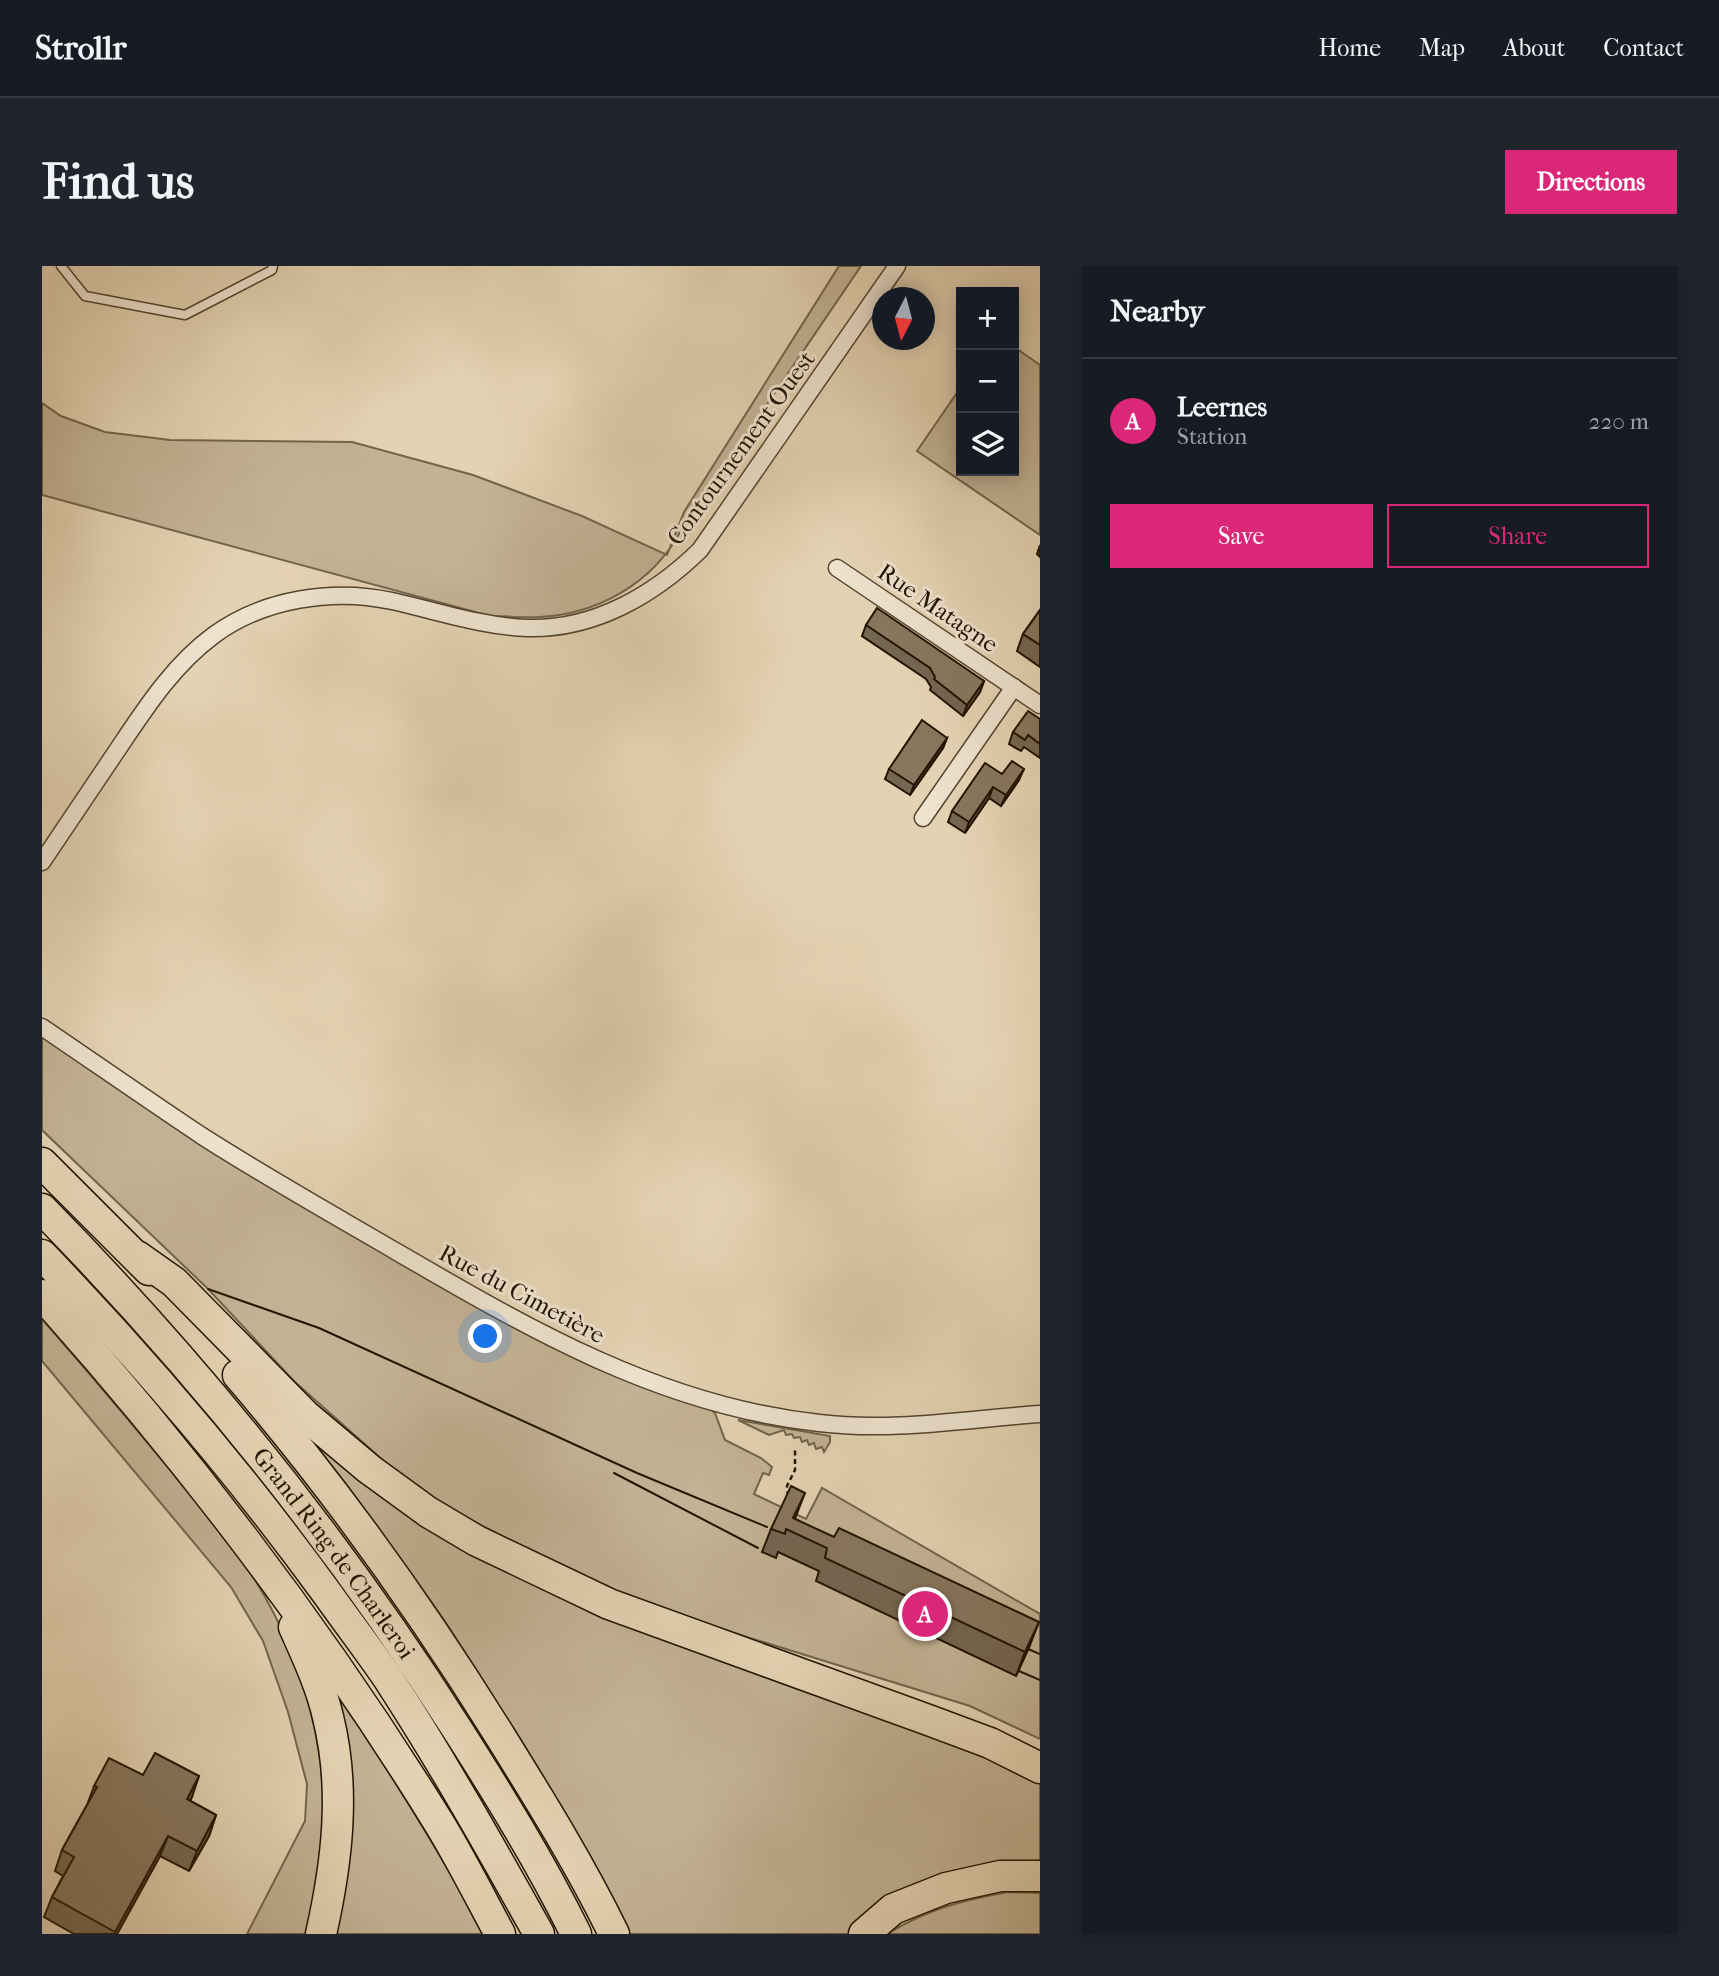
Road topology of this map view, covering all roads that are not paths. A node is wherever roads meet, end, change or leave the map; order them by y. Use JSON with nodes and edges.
{"nodes":[{"id":1,"x":61,"y":266,"type":"edge"},
{"id":2,"x":273,"y":266,"type":"edge"},
{"id":3,"x":897,"y":266,"type":"edge"},
{"id":4,"x":837,"y":568,"type":"dead end"},
{"id":5,"x":1014,"y":687,"type":"junction"},
{"id":6,"x":1040,"y":705,"type":"edge"},
{"id":7,"x":923,"y":818,"type":"dead end"},
{"id":8,"x":42,"y":862,"type":"edge"},
{"id":9,"x":42,"y":1027,"type":"edge"},
{"id":10,"x":42,"y":1163,"type":"edge"},
{"id":11,"x":42,"y":1209,"type":"edge"},
{"id":12,"x":42,"y":1255,"type":"edge"},
{"id":13,"x":137,"y":1256,"type":"junction"},
{"id":14,"x":42,"y":1295,"type":"edge"},
{"id":15,"x":1040,"y":1414,"type":"edge"},
{"id":16,"x":275,"y":1582,"type":"junction"},
{"id":17,"x":1040,"y":1768,"type":"edge"},
{"id":18,"x":1040,"y":1876,"type":"edge"},
{"id":19,"x":321,"y":1934,"type":"edge"},
{"id":20,"x":500,"y":1934,"type":"edge"},
{"id":21,"x":539,"y":1934,"type":"edge"},
{"id":22,"x":576,"y":1934,"type":"edge"},
{"id":23,"x":614,"y":1934,"type":"edge"},
{"id":24,"x":864,"y":1934,"type":"edge"}],
"edges":[{"from":1,"to":2,"type":"lane"},
{"from":3,"to":8,"type":"street","name":"Contournement Ouest"},
{"from":4,"to":5,"type":"street","name":"Rue Matagne"},
{"from":5,"to":6,"type":"street","name":"Rue Matagne"},
{"from":5,"to":7,"type":"street"},
{"from":9,"to":15,"type":"street","name":"Rue du Cimetière"},
{"from":10,"to":13,"type":"highway"},
{"from":11,"to":22,"type":"highway","name":"Grand Ring de Charleroi"},
{"from":12,"to":21,"type":"highway","name":"Grand Ring de Charleroi"},
{"from":13,"to":17,"type":"highway"},
{"from":13,"to":23,"type":"highway"},
{"from":14,"to":16,"type":"highway"},
{"from":16,"to":19,"type":"highway"},
{"from":16,"to":20,"type":"highway"},
{"from":18,"to":24,"type":"highway"}]}
